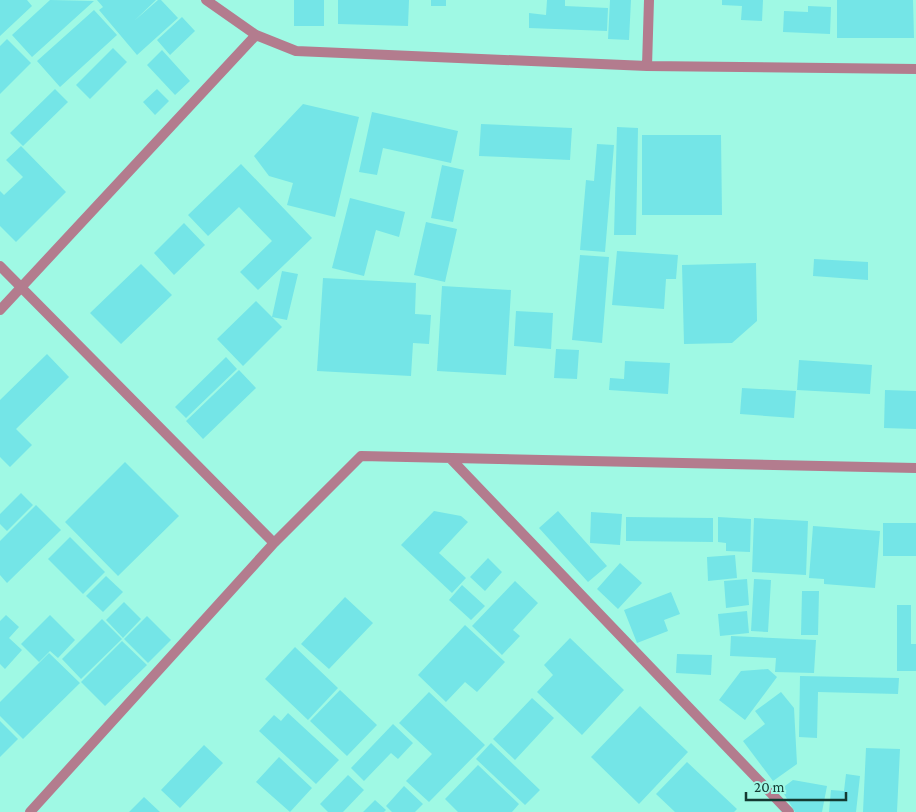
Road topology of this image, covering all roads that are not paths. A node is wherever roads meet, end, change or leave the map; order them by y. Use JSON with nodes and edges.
{"nodes":[{"id":1,"x":206,"y":0,"type":"edge"},
{"id":2,"x":649,"y":0,"type":"edge"},
{"id":3,"x":256,"y":35,"type":"junction"},
{"id":4,"x":647,"y":66,"type":"junction"},
{"id":5,"x":916,"y":69,"type":"edge"},
{"id":6,"x":0,"y":266,"type":"edge"},
{"id":7,"x":21,"y":289,"type":"junction"},
{"id":8,"x":0,"y":310,"type":"edge"},
{"id":9,"x":450,"y":458,"type":"junction"},
{"id":10,"x":916,"y":468,"type":"edge"},
{"id":11,"x":274,"y":543,"type":"junction"},
{"id":12,"x":30,"y":812,"type":"edge"},
{"id":13,"x":789,"y":812,"type":"edge"}],
"edges":[{"from":1,"to":3,"type":"street"},
{"from":2,"to":4,"type":"street"},
{"from":3,"to":4,"type":"street"},
{"from":3,"to":7,"type":"street"},
{"from":4,"to":5,"type":"street"},
{"from":6,"to":7,"type":"street"},
{"from":7,"to":8,"type":"street"},
{"from":7,"to":11,"type":"street"},
{"from":9,"to":10,"type":"street"},
{"from":9,"to":11,"type":"street"},
{"from":9,"to":13,"type":"street"},
{"from":11,"to":12,"type":"street"}]}
